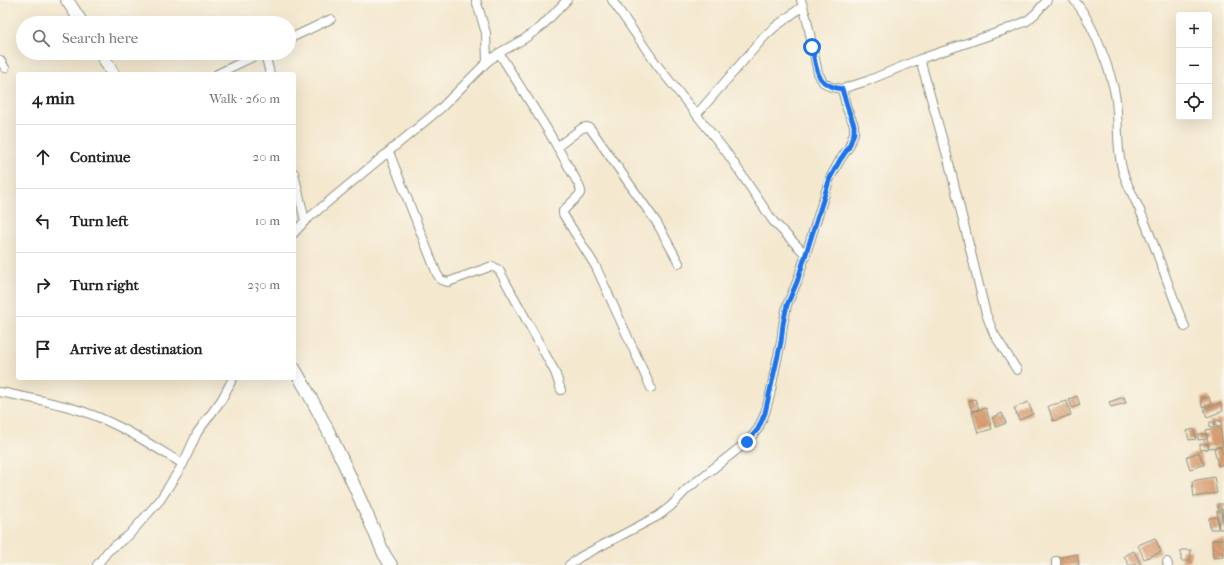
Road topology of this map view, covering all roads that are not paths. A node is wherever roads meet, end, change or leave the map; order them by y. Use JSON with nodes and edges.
{"nodes":[{"id":1,"x":67,"y":0,"type":"edge"},
{"id":2,"x":476,"y":0,"type":"edge"},
{"id":3,"x":567,"y":0,"type":"edge"},
{"id":4,"x":612,"y":0,"type":"edge"},
{"id":5,"x":1047,"y":0,"type":"edge"},
{"id":6,"x":1074,"y":0,"type":"edge"},
{"id":7,"x":802,"y":3,"type":"edge"},
{"id":8,"x":77,"y":16,"type":"edge"},
{"id":9,"x":331,"y":19,"type":"dead end"},
{"id":10,"x":296,"y":36,"type":"edge"},
{"id":11,"x":499,"y":53,"type":"junction"},
{"id":12,"x":920,"y":58,"type":"junction"},
{"id":13,"x":0,"y":60,"type":"edge"},
{"id":14,"x":105,"y":60,"type":"edge"},
{"id":15,"x":246,"y":60,"type":"edge"},
{"id":16,"x":267,"y":60,"type":"edge"},
{"id":17,"x":487,"y":62,"type":"junction"},
{"id":18,"x":5,"y":68,"type":"dead end"},
{"id":19,"x":112,"y":72,"type":"edge"},
{"id":20,"x":221,"y":72,"type":"edge"},
{"id":21,"x":270,"y":72,"type":"edge"},
{"id":22,"x":842,"y":89,"type":"junction"},
{"id":23,"x":697,"y":114,"type":"junction"},
{"id":24,"x":557,"y":147,"type":"junction"},
{"id":25,"x":389,"y":152,"type":"junction"},
{"id":26,"x":296,"y":182,"type":"edge"},
{"id":27,"x":305,"y":221,"type":"junction"},
{"id":28,"x":296,"y":231,"type":"edge"},
{"id":29,"x":806,"y":255,"type":"junction"},
{"id":30,"x":679,"y":263,"type":"dead end"},
{"id":31,"x":1185,"y":327,"type":"dead end"},
{"id":32,"x":1017,"y":370,"type":"dead end"},
{"id":33,"x":296,"y":371,"type":"edge"},
{"id":34,"x":232,"y":380,"type":"edge"},
{"id":35,"x":651,"y":388,"type":"dead end"},
{"id":36,"x":561,"y":390,"type":"dead end"},
{"id":37,"x":0,"y":392,"type":"edge"},
{"id":38,"x":183,"y":464,"type":"junction"},
{"id":39,"x":97,"y":565,"type":"edge"},
{"id":40,"x":391,"y":565,"type":"edge"},
{"id":41,"x":569,"y":565,"type":"edge"}],
"edges":[{"from":1,"to":8,"type":"street"},
{"from":2,"to":17,"type":"street"},
{"from":3,"to":11,"type":"street"},
{"from":4,"to":23,"type":"street"},
{"from":5,"to":12,"type":"street"},
{"from":6,"to":31,"type":"street"},
{"from":7,"to":22,"type":"street"},
{"from":7,"to":23,"type":"street"},
{"from":9,"to":10,"type":"street"},
{"from":11,"to":17,"type":"street"},
{"from":11,"to":24,"type":"street"},
{"from":12,"to":22,"type":"street"},
{"from":12,"to":32,"type":"street"},
{"from":13,"to":18,"type":"street"},
{"from":14,"to":19,"type":"street"},
{"from":15,"to":20,"type":"street"},
{"from":16,"to":21,"type":"street"},
{"from":17,"to":25,"type":"street"},
{"from":22,"to":29,"type":"street"},
{"from":23,"to":29,"type":"street"},
{"from":24,"to":30,"type":"street"},
{"from":24,"to":35,"type":"street"},
{"from":25,"to":27,"type":"street"},
{"from":25,"to":36,"type":"street"},
{"from":26,"to":27,"type":"street"},
{"from":27,"to":28,"type":"street"},
{"from":29,"to":41,"type":"street"},
{"from":33,"to":40,"type":"street"},
{"from":34,"to":38,"type":"street"},
{"from":37,"to":38,"type":"street"},
{"from":38,"to":39,"type":"street"}]}
